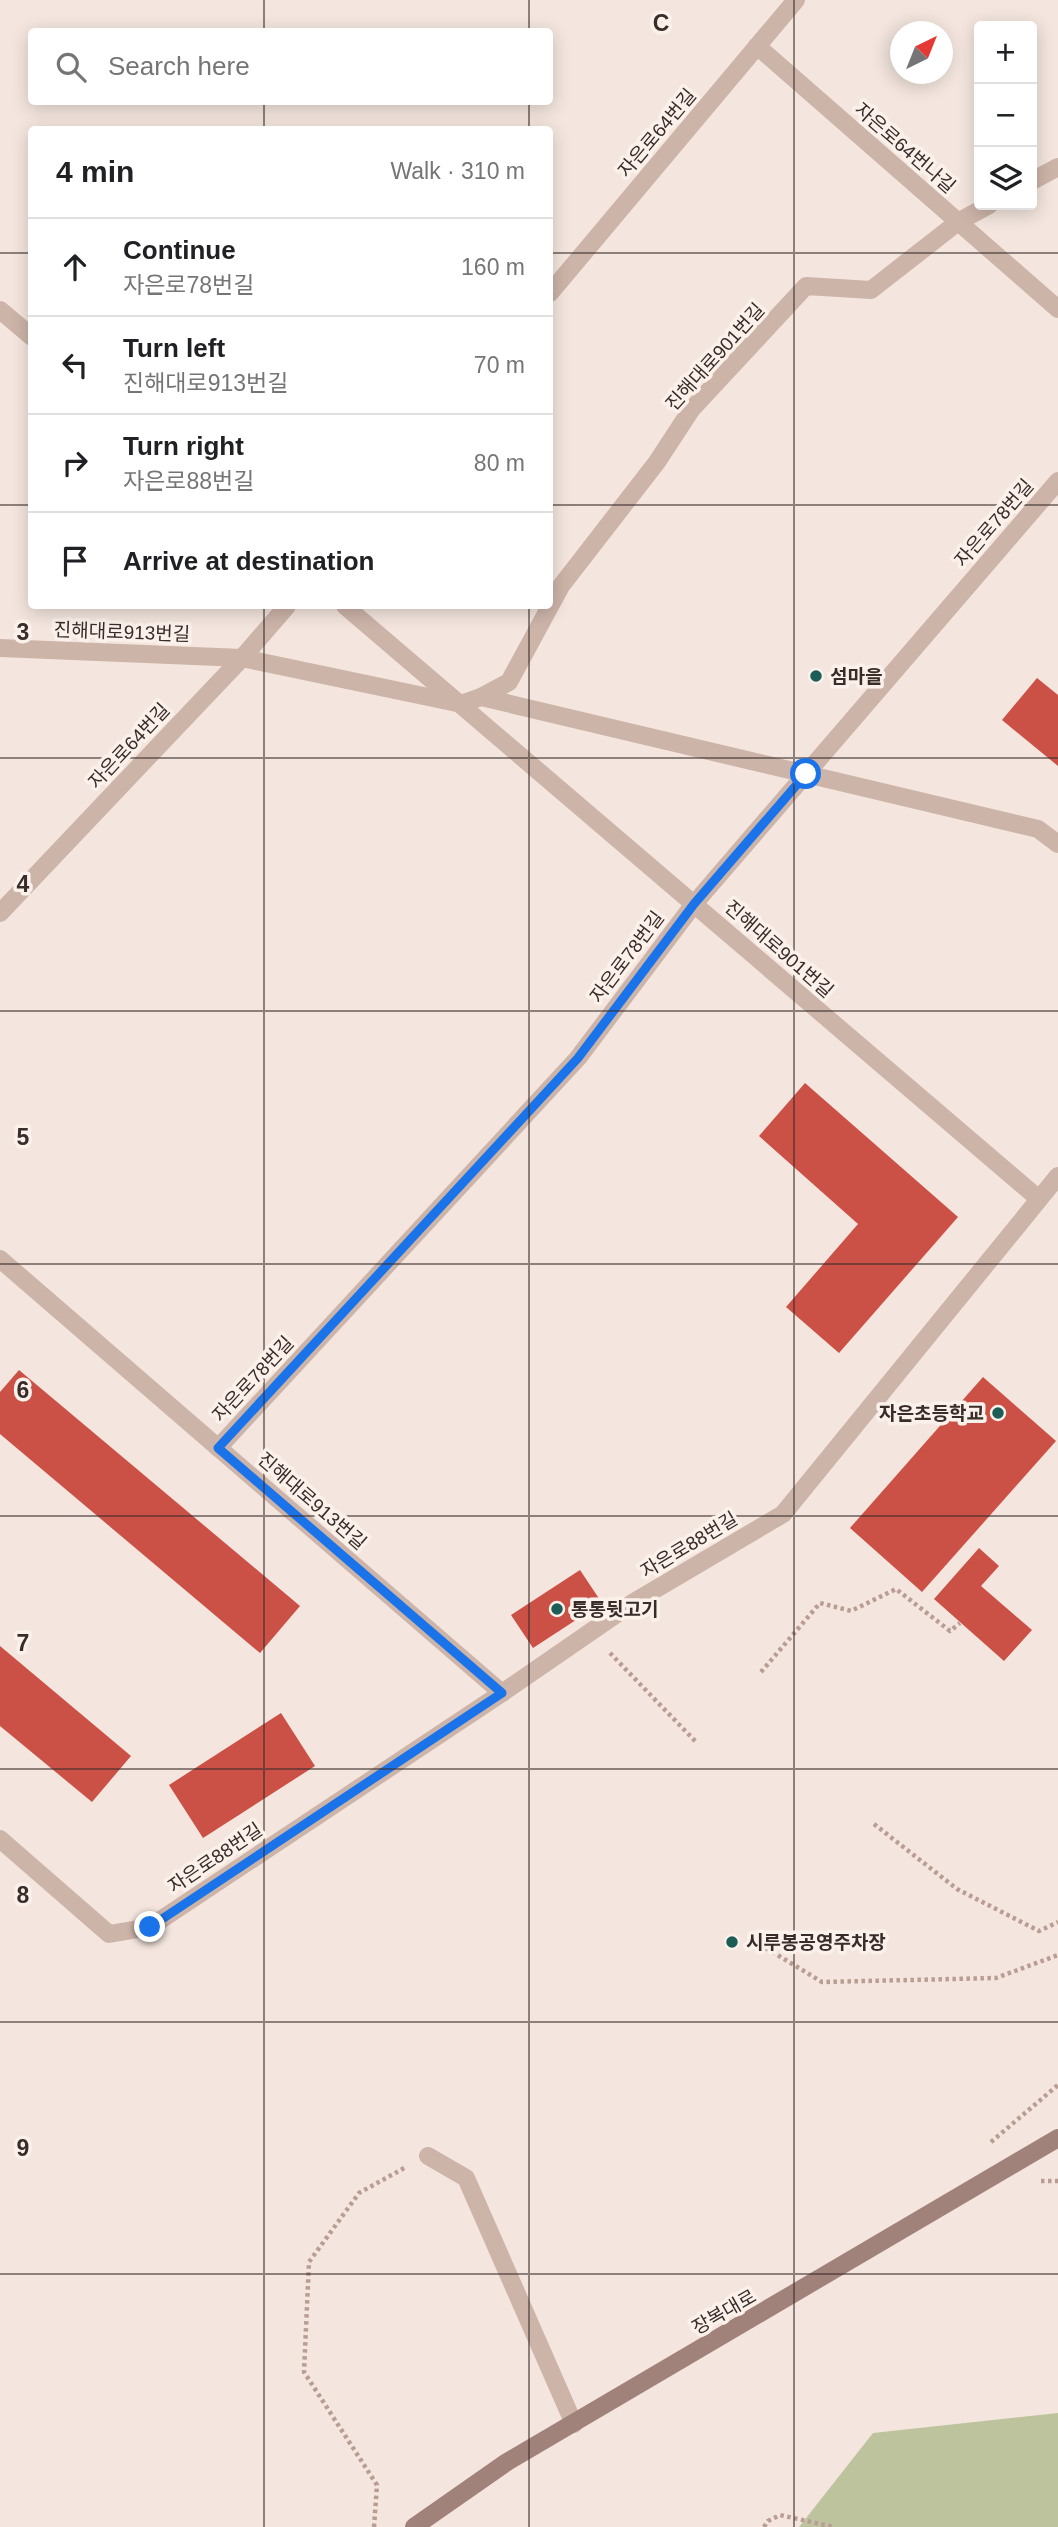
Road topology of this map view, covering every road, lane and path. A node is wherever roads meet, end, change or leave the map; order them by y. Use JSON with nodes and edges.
{"nodes":[{"id":1,"x":796,"y":0,"type":"edge"},
{"id":2,"x":757,"y":46,"type":"junction"},
{"id":3,"x":1058,"y":167,"type":"edge"},
{"id":4,"x":1037,"y":178,"type":"edge"},
{"id":5,"x":980,"y":210,"type":"edge"},
{"id":6,"x":958,"y":222,"type":"junction"},
{"id":7,"x":553,"y":289,"type":"edge"},
{"id":8,"x":1058,"y":309,"type":"edge"},
{"id":9,"x":0,"y":310,"type":"edge"},
{"id":10,"x":28,"y":334,"type":"edge"},
{"id":11,"x":1058,"y":481,"type":"edge"},
{"id":12,"x":553,"y":601,"type":"edge"},
{"id":13,"x":284,"y":609,"type":"edge"},
{"id":14,"x":349,"y":609,"type":"edge"},
{"id":15,"x":549,"y":609,"type":"edge"},
{"id":16,"x":0,"y":648,"type":"edge"},
{"id":17,"x":242,"y":658,"type":"junction"},
{"id":18,"x":481,"y":697,"type":"junction"},
{"id":19,"x":461,"y":704,"type":"junction"},
{"id":20,"x":806,"y":774,"type":"junction"},
{"id":21,"x":1058,"y":844,"type":"edge"},
{"id":22,"x":694,"y":904,"type":"junction"},
{"id":23,"x":0,"y":914,"type":"edge"},
{"id":24,"x":1058,"y":1176,"type":"edge"},
{"id":25,"x":1039,"y":1199,"type":"junction"},
{"id":26,"x":0,"y":1259,"type":"edge"},
{"id":27,"x":218,"y":1448,"type":"junction"},
{"id":28,"x":960,"y":1623,"type":"dead end"},
{"id":29,"x":590,"y":1632,"type":"junction"},
{"id":30,"x":761,"y":1672,"type":"dead end"},
{"id":31,"x":502,"y":1693,"type":"junction"},
{"id":32,"x":697,"y":1743,"type":"dead end"},
{"id":33,"x":874,"y":1824,"type":"dead end"},
{"id":34,"x":0,"y":1839,"type":"edge"},
{"id":35,"x":1058,"y":1922,"type":"edge"},
{"id":36,"x":766,"y":1948,"type":"dead end"},
{"id":37,"x":1058,"y":1955,"type":"edge"},
{"id":38,"x":1058,"y":2085,"type":"edge"},
{"id":39,"x":1058,"y":2138,"type":"edge"},
{"id":40,"x":990,"y":2143,"type":"dead end"},
{"id":41,"x":428,"y":2156,"type":"joint"},
{"id":42,"x":574,"y":2424,"type":"junction"},
{"id":43,"x":374,"y":2527,"type":"edge"},
{"id":44,"x":414,"y":2527,"type":"edge"},
{"id":45,"x":764,"y":2527,"type":"edge"},
{"id":46,"x":834,"y":2527,"type":"edge"}],
"edges":[{"from":1,"to":2,"type":"street","name":"자은로64번길"},
{"from":2,"to":6,"type":"street","name":"자은로64번나길"},
{"from":2,"to":7,"type":"street","name":"자은로64번길"},
{"from":3,"to":4,"type":"street"},
{"from":5,"to":6,"type":"street"},
{"from":6,"to":8,"type":"street","name":"자은로64번나길"},
{"from":6,"to":12,"type":"street","name":"진해대로901번길"},
{"from":9,"to":10,"type":"street"},
{"from":11,"to":20,"type":"street","name":"자은로78번길"},
{"from":13,"to":17,"type":"street","name":"자은로64번길"},
{"from":14,"to":19,"type":"street","name":"진해대로901번길"},
{"from":15,"to":18,"type":"street","name":"진해대로901번길"},
{"from":16,"to":17,"type":"street","name":"진해대로913번길"},
{"from":17,"to":19,"type":"street","name":"진해대로913번길"},
{"from":17,"to":23,"type":"street","name":"자은로64번길"},
{"from":18,"to":19,"type":"street","name":"진해대로901번길"},
{"from":18,"to":20,"type":"street"},
{"from":19,"to":22,"type":"street","name":"진해대로901번길"},
{"from":20,"to":21,"type":"street"},
{"from":20,"to":22,"type":"street","name":"자은로78번길"},
{"from":22,"to":25,"type":"street","name":"진해대로901번길"},
{"from":22,"to":27,"type":"street","name":"자은로78번길"},
{"from":24,"to":25,"type":"street","name":"자은로88번길"},
{"from":25,"to":29,"type":"street","name":"자은로88번길"},
{"from":26,"to":27,"type":"street","name":"진해대로913번길"},
{"from":27,"to":31,"type":"street","name":"진해대로913번길"},
{"from":28,"to":30,"type":"path"},
{"from":29,"to":31,"type":"street","name":"자은로88번길"},
{"from":29,"to":32,"type":"path"},
{"from":31,"to":34,"type":"street","name":"자은로88번길"},
{"from":33,"to":35,"type":"path"},
{"from":36,"to":37,"type":"path"},
{"from":38,"to":40,"type":"path"},
{"from":39,"to":42,"type":"street","name":"장복대로"},
{"from":41,"to":42,"type":"street"},
{"from":41,"to":43,"type":"path"},
{"from":42,"to":44,"type":"street","name":"장복대로"},
{"from":45,"to":46,"type":"path"}]}
